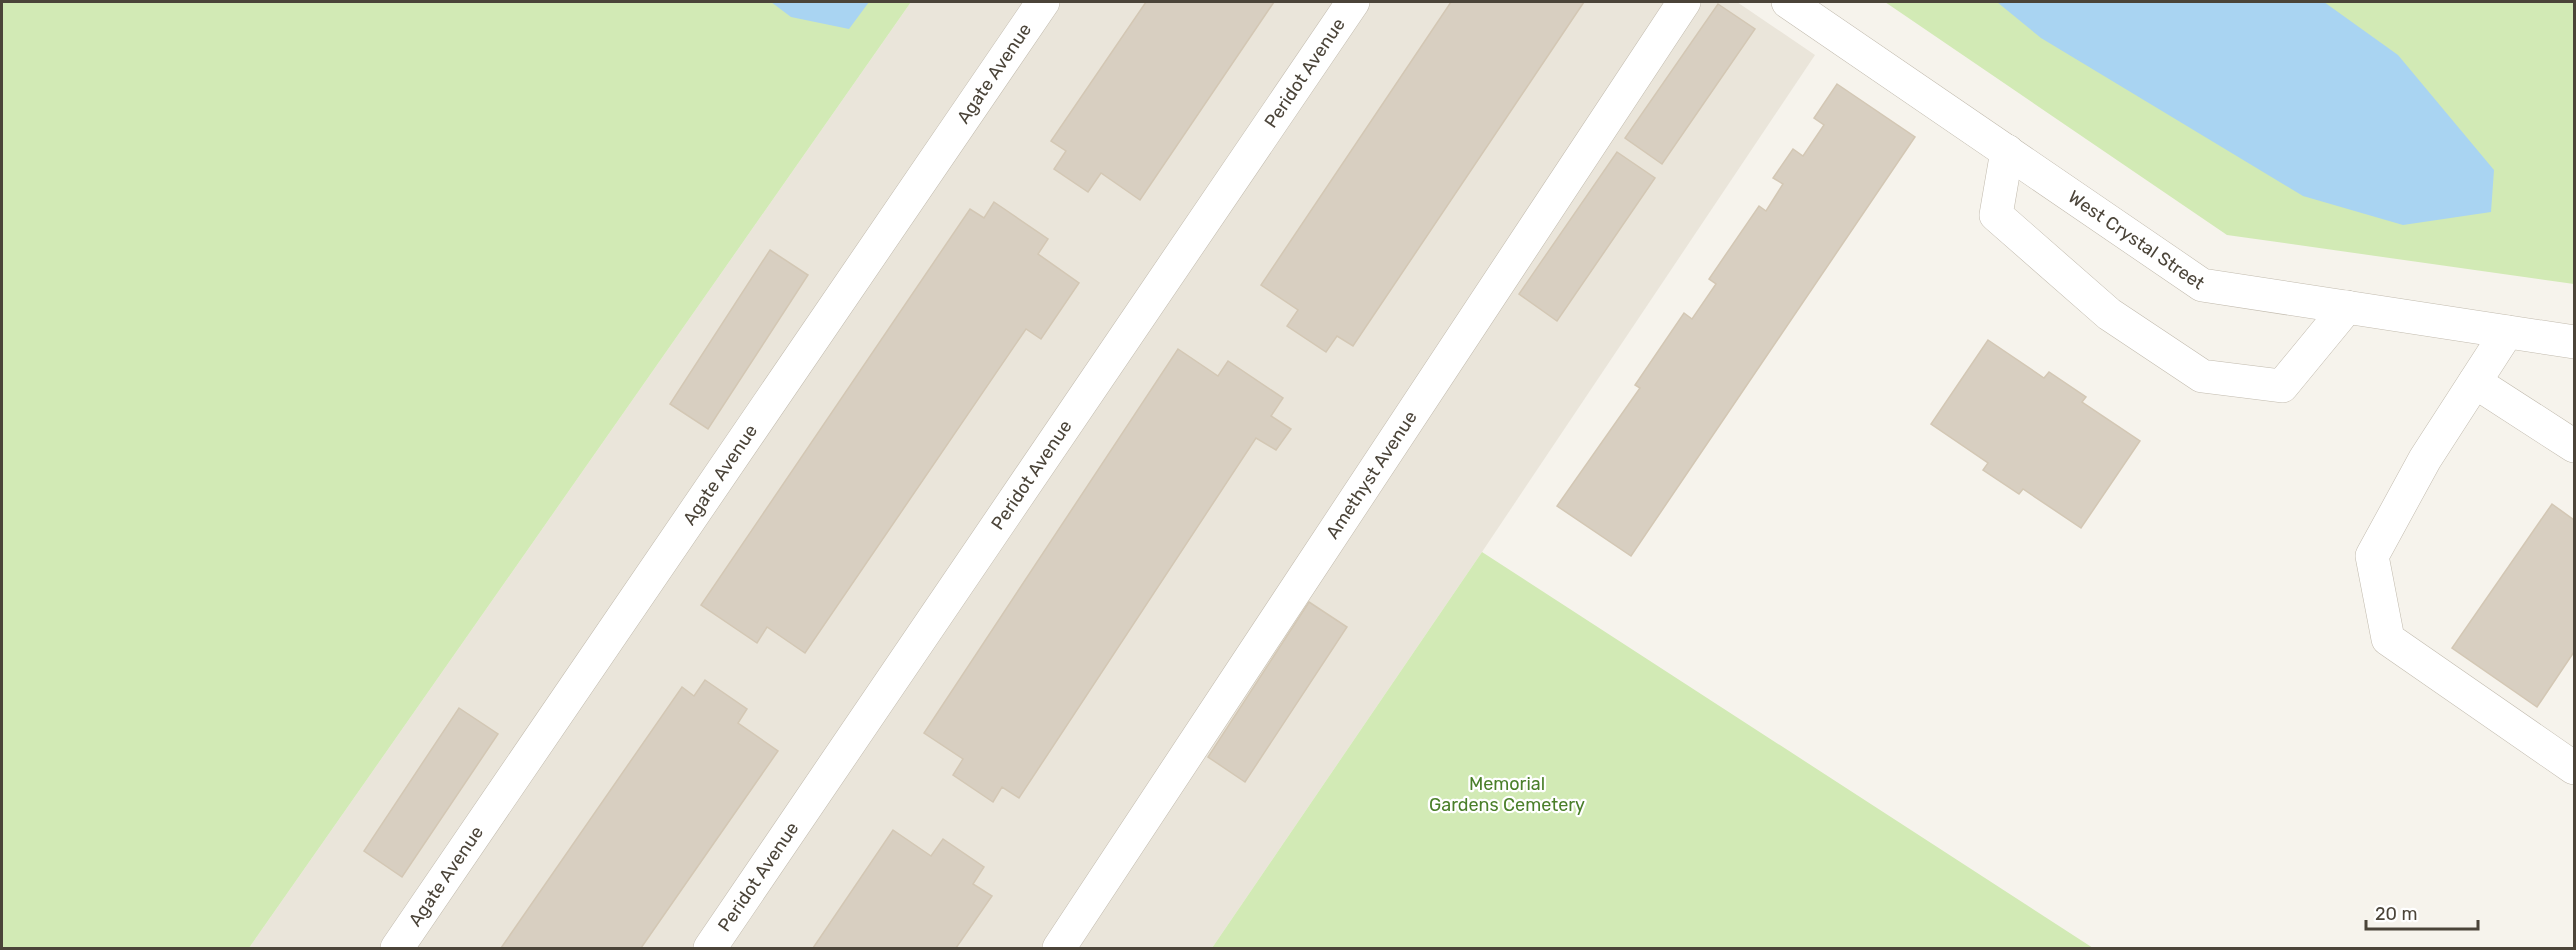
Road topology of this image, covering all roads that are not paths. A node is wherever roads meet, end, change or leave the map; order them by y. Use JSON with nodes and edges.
{"nodes":[{"id":1,"x":1043,"y":2,"type":"edge"},
{"id":2,"x":1353,"y":2,"type":"edge"},
{"id":3,"x":1684,"y":2,"type":"edge"},
{"id":4,"x":1788,"y":2,"type":"edge"},
{"id":5,"x":2007,"y":151,"type":"junction"},
{"id":6,"x":2347,"y":307,"type":"junction"},
{"id":7,"x":2507,"y":332,"type":"junction"},
{"id":8,"x":2574,"y":342,"type":"edge"},
{"id":9,"x":2475,"y":382,"type":"junction"},
{"id":10,"x":2574,"y":446,"type":"edge"},
{"id":11,"x":2574,"y":768,"type":"edge"},
{"id":12,"x":397,"y":948,"type":"edge"},
{"id":13,"x":710,"y":948,"type":"edge"},
{"id":14,"x":1059,"y":948,"type":"edge"}],
"edges":[{"from":1,"to":12,"type":"street","name":"Agate Avenue"},
{"from":2,"to":13,"type":"street","name":"Peridot Avenue"},
{"from":3,"to":14,"type":"street","name":"Amethyst Avenue"},
{"from":4,"to":5,"type":"street","name":"West Crystal Street"},
{"from":5,"to":6,"type":"street","name":"West Crystal Street"},
{"from":5,"to":6,"type":"street"},
{"from":6,"to":7,"type":"street","name":"West Crystal Street"},
{"from":7,"to":8,"type":"street","name":"West Crystal Street"},
{"from":7,"to":9,"type":"street"},
{"from":9,"to":10,"type":"street"},
{"from":9,"to":11,"type":"street"}]}
